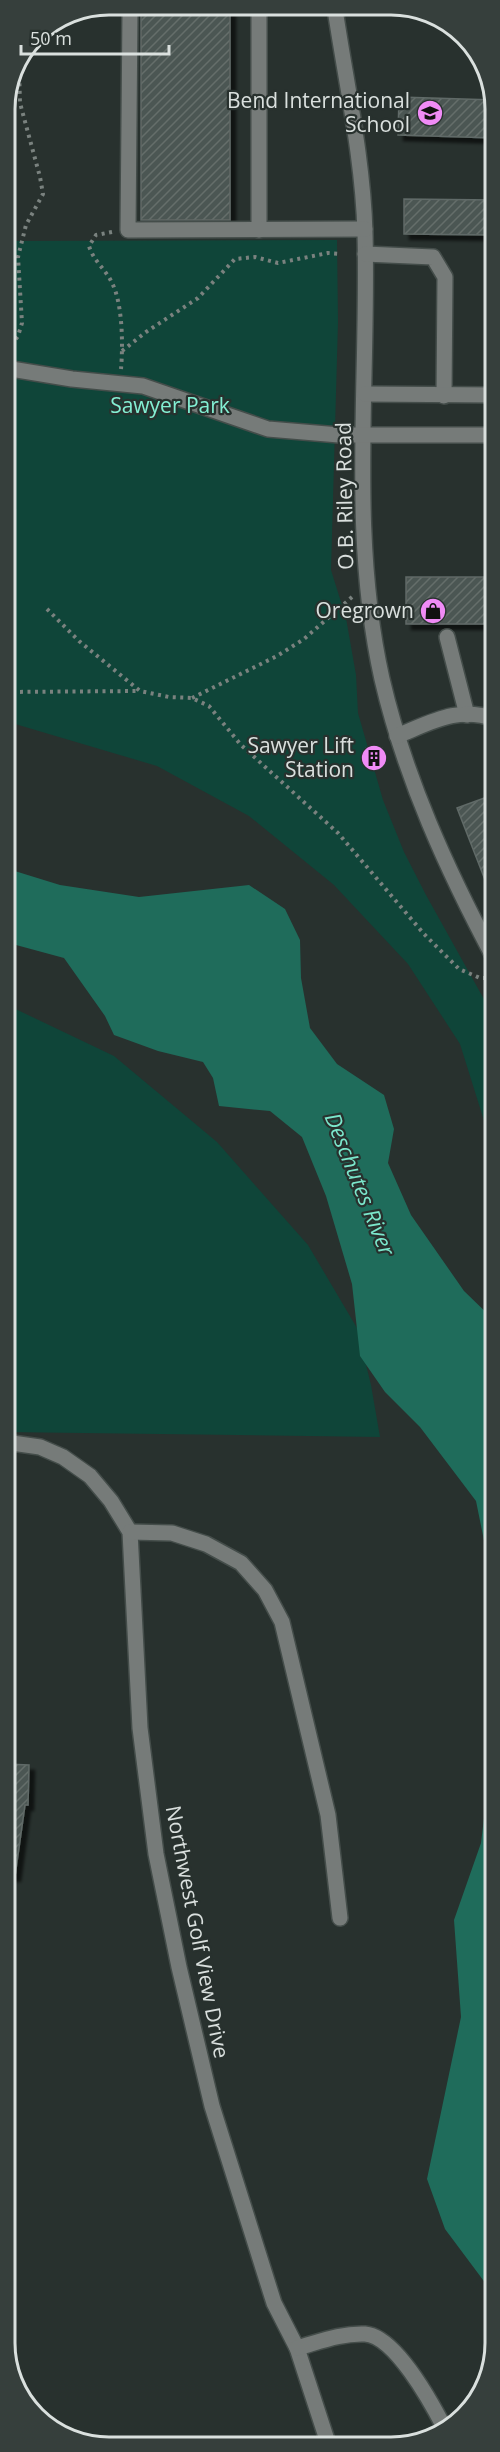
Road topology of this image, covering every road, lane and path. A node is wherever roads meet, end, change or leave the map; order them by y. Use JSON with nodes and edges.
{"nodes":[{"id":1,"x":130,"y":15,"type":"edge"},
{"id":2,"x":259,"y":15,"type":"edge"},
{"id":3,"x":336,"y":15,"type":"edge"},
{"id":4,"x":19,"y":82,"type":"edge"},
{"id":5,"x":365,"y":229,"type":"junction"},
{"id":6,"x":128,"y":230,"type":"junction"},
{"id":7,"x":259,"y":230,"type":"junction"},
{"id":8,"x":341,"y":254,"type":"dead end"},
{"id":9,"x":366,"y":254,"type":"junction"},
{"id":10,"x":15,"y":340,"type":"edge"},
{"id":11,"x":122,"y":351,"type":"junction"},
{"id":12,"x":15,"y":370,"type":"edge"},
{"id":13,"x":120,"y":384,"type":"junction"},
{"id":14,"x":365,"y":394,"type":"junction"},
{"id":15,"x":485,"y":395,"type":"edge"},
{"id":16,"x":444,"y":396,"type":"junction"},
{"id":17,"x":364,"y":435,"type":"junction"},
{"id":18,"x":485,"y":435,"type":"edge"},
{"id":19,"x":367,"y":585,"type":"junction"},
{"id":20,"x":47,"y":609,"type":"dead end"},
{"id":21,"x":447,"y":637,"type":"dead end"},
{"id":22,"x":140,"y":691,"type":"junction"},
{"id":23,"x":15,"y":692,"type":"edge"},
{"id":24,"x":192,"y":698,"type":"junction"},
{"id":25,"x":467,"y":714,"type":"junction"},
{"id":26,"x":485,"y":716,"type":"edge"},
{"id":27,"x":397,"y":736,"type":"junction"},
{"id":28,"x":485,"y":930,"type":"edge"},
{"id":29,"x":485,"y":978,"type":"edge"},
{"id":30,"x":15,"y":1443,"type":"edge"},
{"id":31,"x":130,"y":1532,"type":"junction"},
{"id":32,"x":340,"y":1918,"type":"dead end"},
{"id":33,"x":297,"y":2348,"type":"junction"},
{"id":34,"x":441,"y":2422,"type":"edge"},
{"id":35,"x":326,"y":2437,"type":"edge"}],
"edges":[{"from":1,"to":6,"type":"street"},
{"from":2,"to":7,"type":"street"},
{"from":3,"to":5,"type":"street","name":"O.B. Riley Road"},
{"from":4,"to":10,"type":"path"},
{"from":5,"to":7,"type":"street"},
{"from":5,"to":9,"type":"street","name":"O.B. Riley Road"},
{"from":6,"to":7,"type":"street"},
{"from":6,"to":11,"type":"path"},
{"from":8,"to":11,"type":"path"},
{"from":9,"to":14,"type":"street","name":"O.B. Riley Road"},
{"from":9,"to":16,"type":"street"},
{"from":11,"to":13,"type":"path"},
{"from":12,"to":13,"type":"street"},
{"from":13,"to":17,"type":"street"},
{"from":14,"to":16,"type":"street"},
{"from":14,"to":17,"type":"street","name":"O.B. Riley Road"},
{"from":15,"to":16,"type":"street"},
{"from":17,"to":18,"type":"street"},
{"from":17,"to":19,"type":"street","name":"O.B. Riley Road"},
{"from":19,"to":24,"type":"path"},
{"from":19,"to":27,"type":"street","name":"O.B. Riley Road"},
{"from":20,"to":22,"type":"path"},
{"from":21,"to":25,"type":"street"},
{"from":22,"to":23,"type":"path"},
{"from":22,"to":24,"type":"path"},
{"from":24,"to":29,"type":"path"},
{"from":25,"to":26,"type":"street"},
{"from":25,"to":27,"type":"street"},
{"from":27,"to":28,"type":"street","name":"O.B. Riley Road"},
{"from":30,"to":31,"type":"street","name":"Northwest Golf View Drive"},
{"from":31,"to":32,"type":"street"},
{"from":31,"to":33,"type":"street","name":"Northwest Golf View Drive"},
{"from":33,"to":34,"type":"street"},
{"from":33,"to":35,"type":"street","name":"Northwest Golf View Drive"}]}
